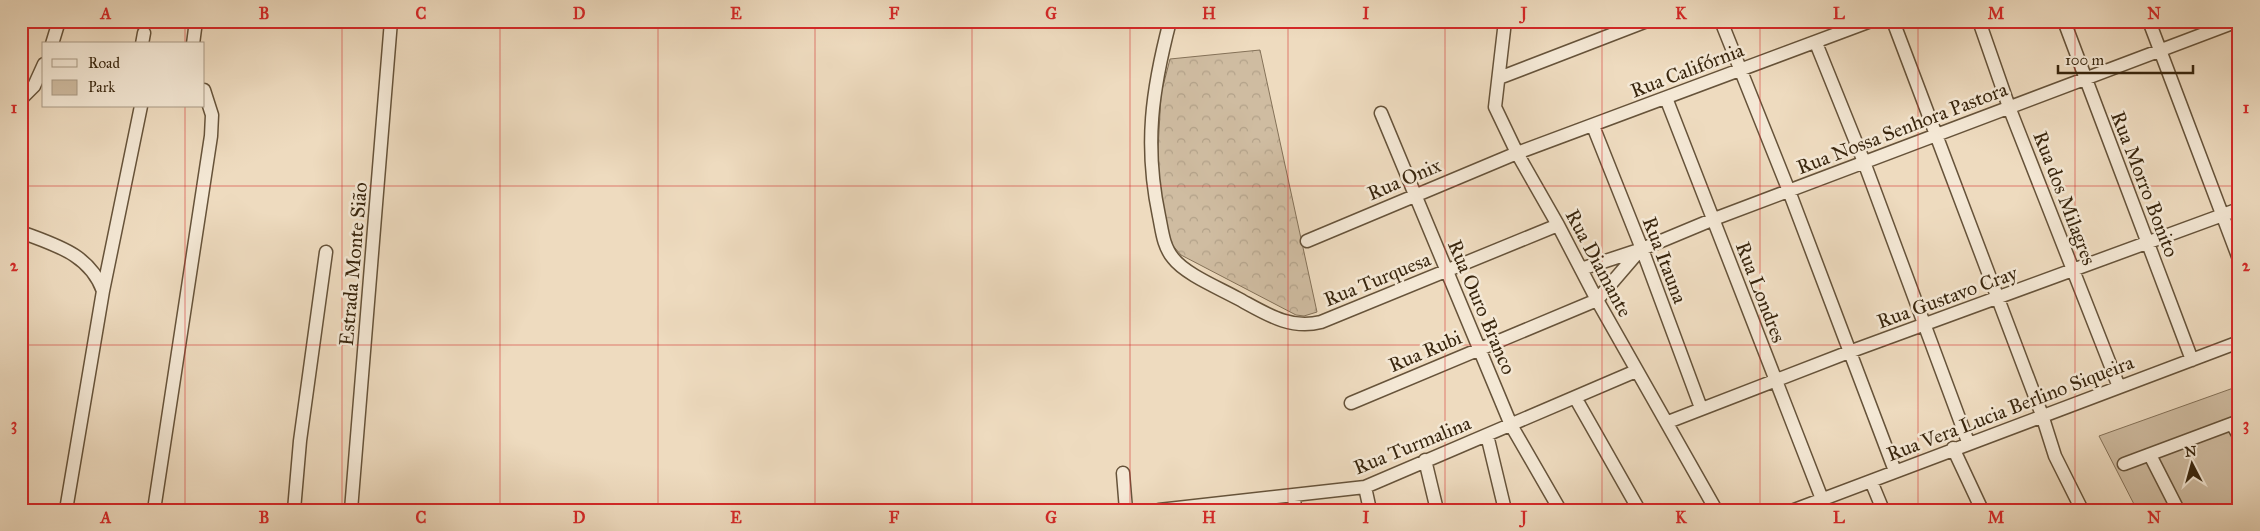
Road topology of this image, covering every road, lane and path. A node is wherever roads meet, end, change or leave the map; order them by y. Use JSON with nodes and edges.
{"nodes":[{"id":1,"x":59,"y":21,"type":"edge"},
{"id":2,"x":196,"y":21,"type":"edge"},
{"id":3,"x":391,"y":21,"type":"edge"},
{"id":4,"x":1170,"y":21,"type":"edge"},
{"id":5,"x":1506,"y":21,"type":"edge"},
{"id":6,"x":1647,"y":21,"type":"edge"},
{"id":7,"x":1721,"y":21,"type":"edge"},
{"id":8,"x":1871,"y":21,"type":"edge"},
{"id":9,"x":1893,"y":21,"type":"edge"},
{"id":10,"x":1979,"y":21,"type":"edge"},
{"id":11,"x":2064,"y":21,"type":"edge"},
{"id":12,"x":2148,"y":21,"type":"edge"},
{"id":13,"x":2237,"y":21,"type":"edge"},
{"id":14,"x":2239,"y":26,"type":"edge"},
{"id":15,"x":53,"y":42,"type":"edge"},
{"id":16,"x":193,"y":42,"type":"edge"},
{"id":17,"x":1816,"y":42,"type":"junction"},
{"id":18,"x":2160,"y":52,"type":"junction"},
{"id":19,"x":42,"y":68,"type":"edge"},
{"id":20,"x":1742,"y":70,"type":"junction"},
{"id":21,"x":1500,"y":78,"type":"junction"},
{"id":22,"x":2086,"y":80,"type":"junction"},
{"id":23,"x":205,"y":93,"type":"edge"},
{"id":24,"x":1666,"y":98,"type":"junction"},
{"id":25,"x":21,"y":99,"type":"edge"},
{"id":26,"x":2009,"y":107,"type":"junction"},
{"id":27,"x":142,"y":108,"type":"edge"},
{"id":28,"x":1380,"y":113,"type":"dead end"},
{"id":29,"x":1593,"y":126,"type":"junction"},
{"id":30,"x":1937,"y":134,"type":"junction"},
{"id":31,"x":1517,"y":153,"type":"junction"},
{"id":32,"x":1864,"y":162,"type":"junction"},
{"id":33,"x":1789,"y":191,"type":"junction"},
{"id":34,"x":1414,"y":194,"type":"junction"},
{"id":35,"x":2239,"y":209,"type":"edge"},
{"id":36,"x":2222,"y":215,"type":"junction"},
{"id":37,"x":1714,"y":219,"type":"junction"},
{"id":38,"x":1558,"y":225,"type":"junction"},
{"id":39,"x":21,"y":232,"type":"edge"},
{"id":40,"x":1307,"y":241,"type":"dead end"},
{"id":41,"x":2147,"y":243,"type":"junction"},
{"id":42,"x":1642,"y":249,"type":"junction"},
{"id":43,"x":326,"y":252,"type":"dead end"},
{"id":44,"x":2239,"y":259,"type":"edge"},
{"id":45,"x":1581,"y":269,"type":"junction"},
{"id":46,"x":1447,"y":271,"type":"junction"},
{"id":47,"x":2073,"y":272,"type":"junction"},
{"id":48,"x":103,"y":291,"type":"junction"},
{"id":49,"x":1997,"y":299,"type":"junction"},
{"id":50,"x":1597,"y":300,"type":"junction"},
{"id":51,"x":1923,"y":325,"type":"junction"},
{"id":52,"x":2239,"y":342,"type":"edge"},
{"id":53,"x":1479,"y":347,"type":"junction"},
{"id":54,"x":1849,"y":352,"type":"junction"},
{"id":55,"x":2192,"y":360,"type":"junction"},
{"id":56,"x":1636,"y":371,"type":"junction"},
{"id":57,"x":1775,"y":381,"type":"junction"},
{"id":58,"x":2119,"y":387,"type":"junction"},
{"id":59,"x":1576,"y":399,"type":"junction"},
{"id":60,"x":1351,"y":403,"type":"dead end"},
{"id":61,"x":1701,"y":408,"type":"junction"},
{"id":62,"x":2042,"y":415,"type":"junction"},
{"id":63,"x":1668,"y":422,"type":"junction"},
{"id":64,"x":2236,"y":423,"type":"edge"},
{"id":65,"x":1511,"y":425,"type":"junction"},
{"id":66,"x":1487,"y":435,"type":"junction"},
{"id":67,"x":2239,"y":436,"type":"edge"},
{"id":68,"x":1968,"y":442,"type":"junction"},
{"id":69,"x":1953,"y":448,"type":"junction"},
{"id":70,"x":2150,"y":455,"type":"junction"},
{"id":71,"x":1425,"y":460,"type":"junction"},
{"id":72,"x":2124,"y":464,"type":"dead end"},
{"id":73,"x":1895,"y":471,"type":"junction"},
{"id":74,"x":1123,"y":473,"type":"dead end"},
{"id":75,"x":1870,"y":481,"type":"junction"},
{"id":76,"x":1365,"y":487,"type":"junction"},
{"id":77,"x":1294,"y":496,"type":"junction"},
{"id":78,"x":1822,"y":499,"type":"junction"},
{"id":79,"x":1210,"y":507,"type":"edge"},
{"id":80,"x":66,"y":510,"type":"edge"},
{"id":81,"x":154,"y":510,"type":"edge"},
{"id":82,"x":294,"y":510,"type":"edge"},
{"id":83,"x":352,"y":510,"type":"edge"},
{"id":84,"x":1126,"y":510,"type":"edge"},
{"id":85,"x":1159,"y":510,"type":"edge"},
{"id":86,"x":1295,"y":510,"type":"edge"},
{"id":87,"x":1370,"y":510,"type":"edge"},
{"id":88,"x":1437,"y":510,"type":"edge"},
{"id":89,"x":1505,"y":510,"type":"edge"},
{"id":90,"x":1560,"y":510,"type":"edge"},
{"id":91,"x":1639,"y":510,"type":"edge"},
{"id":92,"x":1716,"y":510,"type":"edge"},
{"id":93,"x":1794,"y":510,"type":"edge"},
{"id":94,"x":1883,"y":510,"type":"edge"},
{"id":95,"x":1982,"y":510,"type":"edge"},
{"id":96,"x":2082,"y":510,"type":"edge"},
{"id":97,"x":2178,"y":510,"type":"edge"}],
"edges":[{"from":1,"to":15,"type":"street"},
{"from":2,"to":16,"type":"street"},
{"from":3,"to":83,"type":"street","name":"Estrada Monte Sião"},
{"from":4,"to":46,"type":"street","name":"Rua Turquesa"},
{"from":5,"to":21,"type":"street","name":"Rua Diamante"},
{"from":6,"to":21,"type":"street"},
{"from":7,"to":20,"type":"street"},
{"from":8,"to":17,"type":"street","name":"Rua Califórnia"},
{"from":9,"to":30,"type":"street"},
{"from":10,"to":26,"type":"street","name":"Rua dos Milagres"},
{"from":11,"to":22,"type":"street","name":"Rua Morro Bonito"},
{"from":12,"to":18,"type":"street"},
{"from":13,"to":14,"type":"street"},
{"from":13,"to":18,"type":"street","name":"Rua Nossa Senhora Pastora"},
{"from":17,"to":20,"type":"street","name":"Rua Califórnia"},
{"from":17,"to":32,"type":"street"},
{"from":18,"to":22,"type":"street","name":"Rua Nossa Senhora Pastora"},
{"from":18,"to":36,"type":"street"},
{"from":19,"to":25,"type":"street"},
{"from":20,"to":24,"type":"street","name":"Rua Califórnia"},
{"from":20,"to":33,"type":"street"},
{"from":21,"to":31,"type":"street","name":"Rua Diamante"},
{"from":22,"to":26,"type":"street","name":"Rua Nossa Senhora Pastora"},
{"from":22,"to":41,"type":"street","name":"Rua Morro Bonito"},
{"from":23,"to":81,"type":"street"},
{"from":24,"to":29,"type":"street","name":"Rua Califórnia"},
{"from":24,"to":37,"type":"street","name":"Rua Londres"},
{"from":26,"to":30,"type":"street","name":"Rua Nossa Senhora Pastora"},
{"from":26,"to":47,"type":"street","name":"Rua dos Milagres"},
{"from":27,"to":48,"type":"street"},
{"from":28,"to":34,"type":"street","name":"Rua Ouro Branco"},
{"from":29,"to":31,"type":"street","name":"Rua Califórnia"},
{"from":29,"to":42,"type":"street","name":"Rua Itauna"},
{"from":30,"to":32,"type":"street","name":"Rua Nossa Senhora Pastora"},
{"from":30,"to":49,"type":"street"},
{"from":31,"to":34,"type":"street","name":"Rua Onix"},
{"from":31,"to":38,"type":"street","name":"Rua Diamante"},
{"from":32,"to":33,"type":"street","name":"Rua Nossa Senhora Pastora"},
{"from":32,"to":51,"type":"street"},
{"from":33,"to":37,"type":"street","name":"Rua Nossa Senhora Pastora"},
{"from":33,"to":54,"type":"street"},
{"from":34,"to":40,"type":"street","name":"Rua Onix"},
{"from":34,"to":46,"type":"street","name":"Rua Ouro Branco"},
{"from":35,"to":36,"type":"street","name":"Rua Gustavo Cray"},
{"from":36,"to":41,"type":"street","name":"Rua Gustavo Cray"},
{"from":36,"to":44,"type":"street"},
{"from":37,"to":42,"type":"street","name":"Rua Nossa Senhora Pastora"},
{"from":37,"to":57,"type":"street","name":"Rua Londres"},
{"from":38,"to":45,"type":"street","name":"Rua Diamante"},
{"from":38,"to":46,"type":"street","name":"Rua Turquesa"},
{"from":39,"to":48,"type":"street"},
{"from":41,"to":47,"type":"street","name":"Rua Gustavo Cray"},
{"from":41,"to":55,"type":"street","name":"Rua Morro Bonito"},
{"from":42,"to":45,"type":"street","name":"Rua Nossa Senhora Pastora"},
{"from":42,"to":50,"type":"street"},
{"from":42,"to":61,"type":"street","name":"Rua Itauna"},
{"from":43,"to":82,"type":"street"},
{"from":45,"to":50,"type":"street","name":"Rua Diamante"},
{"from":46,"to":53,"type":"street","name":"Rua Ouro Branco"},
{"from":47,"to":49,"type":"street","name":"Rua Gustavo Cray"},
{"from":47,"to":58,"type":"street","name":"Rua dos Milagres"},
{"from":48,"to":80,"type":"street"},
{"from":49,"to":51,"type":"street","name":"Rua Gustavo Cray"},
{"from":49,"to":62,"type":"street"},
{"from":50,"to":53,"type":"street","name":"Rua Rubi"},
{"from":50,"to":56,"type":"street","name":"Rua Diamante"},
{"from":51,"to":54,"type":"street","name":"Rua Gustavo Cray"},
{"from":51,"to":68,"type":"street"},
{"from":52,"to":55,"type":"street","name":"Rua Vera Lucia Berlino Siqueira"},
{"from":53,"to":60,"type":"street","name":"Rua Rubi"},
{"from":53,"to":65,"type":"street","name":"Rua Ouro Branco"},
{"from":54,"to":57,"type":"street","name":"Rua Gustavo Cray"},
{"from":54,"to":73,"type":"street"},
{"from":55,"to":58,"type":"street","name":"Rua Vera Lucia Berlino Siqueira"},
{"from":56,"to":59,"type":"street","name":"Rua Turmalina"},
{"from":56,"to":63,"type":"street","name":"Rua Diamante"},
{"from":57,"to":61,"type":"street","name":"Rua Gustavo Cray"},
{"from":57,"to":78,"type":"street","name":"Rua Londres"},
{"from":58,"to":62,"type":"street","name":"Rua Vera Lucia Berlino Siqueira"},
{"from":59,"to":65,"type":"street","name":"Rua Turmalina"},
{"from":59,"to":91,"type":"street"},
{"from":61,"to":63,"type":"street","name":"Rua Gustavo Cray"},
{"from":62,"to":68,"type":"street","name":"Rua Vera Lucia Berlino Siqueira"},
{"from":62,"to":96,"type":"street"},
{"from":63,"to":92,"type":"street","name":"Rua Diamante"},
{"from":64,"to":67,"type":"street"},
{"from":64,"to":70,"type":"street"},
{"from":65,"to":66,"type":"street","name":"Rua Turmalina"},
{"from":65,"to":90,"type":"street","name":"Rua Ouro Branco"},
{"from":66,"to":71,"type":"street","name":"Rua Turmalina"},
{"from":66,"to":89,"type":"street"},
{"from":68,"to":69,"type":"street","name":"Rua Vera Lucia Berlino Siqueira"},
{"from":69,"to":73,"type":"street","name":"Rua Vera Lucia Berlino Siqueira"},
{"from":69,"to":95,"type":"street"},
{"from":70,"to":72,"type":"street"},
{"from":70,"to":97,"type":"street"},
{"from":71,"to":76,"type":"street","name":"Rua Turmalina"},
{"from":71,"to":88,"type":"street"},
{"from":73,"to":75,"type":"street","name":"Rua Vera Lucia Berlino Siqueira"},
{"from":74,"to":84,"type":"street"},
{"from":75,"to":78,"type":"street","name":"Rua Vera Lucia Berlino Siqueira"},
{"from":75,"to":94,"type":"street"},
{"from":76,"to":77,"type":"street","name":"Rua Turmalina"},
{"from":76,"to":87,"type":"street"},
{"from":77,"to":79,"type":"street","name":"Rua Turmalina"},
{"from":77,"to":86,"type":"street"},
{"from":78,"to":93,"type":"street","name":"Rua Vera Lucia Berlino Siqueira"},
{"from":79,"to":85,"type":"street","name":"Rua Turmalina"}]}
